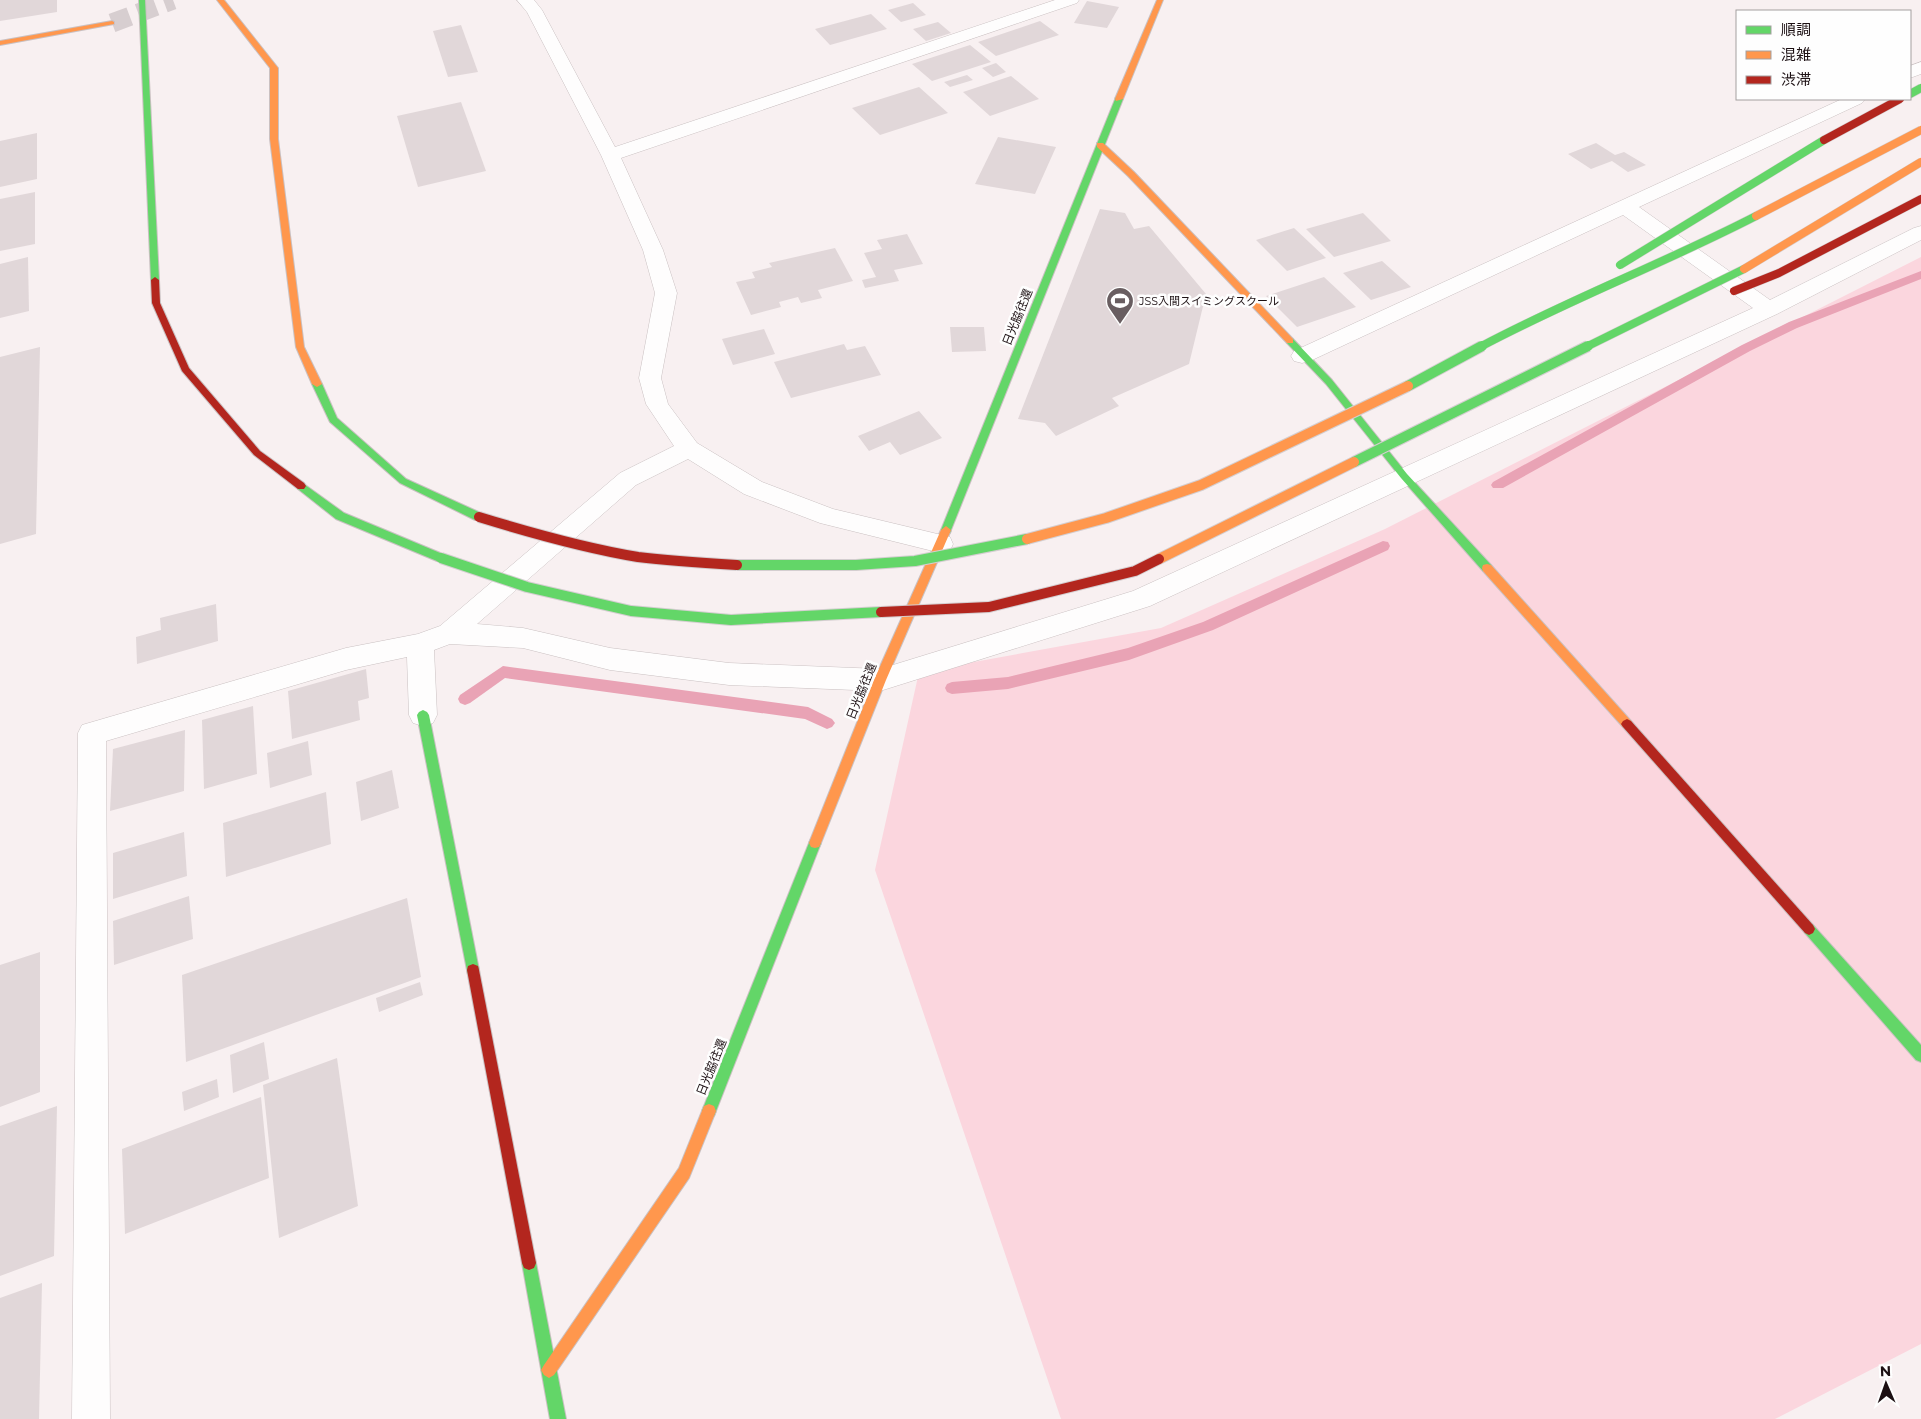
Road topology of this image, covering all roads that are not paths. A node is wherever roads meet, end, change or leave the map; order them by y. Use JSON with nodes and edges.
{"nodes":[{"id":1,"x":142,"y":0,"type":"edge"},
{"id":2,"x":220,"y":0,"type":"edge"},
{"id":3,"x":525,"y":0,"type":"edge"},
{"id":4,"x":1071,"y":0,"type":"edge"},
{"id":5,"x":1160,"y":0,"type":"edge"},
{"id":6,"x":112,"y":23,"type":"tunnel mouth"},
{"id":7,"x":0,"y":43,"type":"edge"},
{"id":8,"x":1854,"y":100,"type":"edge"},
{"id":9,"x":1898,"y":100,"type":"edge"},
{"id":10,"x":1921,"y":130,"type":"edge"},
{"id":11,"x":1100,"y":145,"type":"junction"},
{"id":12,"x":610,"y":155,"type":"junction"},
{"id":13,"x":1921,"y":162,"type":"edge"},
{"id":14,"x":1921,"y":199,"type":"edge"},
{"id":15,"x":1624,"y":206,"type":"junction"},
{"id":16,"x":1921,"y":232,"type":"edge"},
{"id":17,"x":1725,"y":294,"type":"dead end"},
{"id":18,"x":1689,"y":309,"type":"dead end"},
{"id":19,"x":1769,"y":309,"type":"junction"},
{"id":20,"x":1527,"y":322,"type":"junction"},
{"id":21,"x":1572,"y":355,"type":"junction"},
{"id":22,"x":1302,"y":356,"type":"junction"},
{"id":23,"x":689,"y":449,"type":"junction"},
{"id":24,"x":1404,"y":476,"type":"junction"},
{"id":25,"x":941,"y":544,"type":"junction"},
{"id":26,"x":449,"y":633,"type":"junction"},
{"id":27,"x":420,"y":644,"type":"junction"},
{"id":28,"x":880,"y":680,"type":"junction"},
{"id":29,"x":423,"y":715,"type":"joint"},
{"id":30,"x":1921,"y":1056,"type":"edge"},
{"id":31,"x":549,"y":1370,"type":"junction"},
{"id":32,"x":91,"y":1419,"type":"edge"},
{"id":33,"x":558,"y":1419,"type":"edge"}],
"edges":[{"from":1,"to":21,"type":"main road","bridge":true},
{"from":2,"to":20,"type":"main road","bridge":true},
{"from":3,"to":12,"type":"street"},
{"from":4,"to":12,"type":"street"},
{"from":5,"to":11,"type":"main road","name":"日光脇往還"},
{"from":6,"to":7,"type":"main road"},
{"from":8,"to":15,"type":"street"},
{"from":9,"to":20,"type":"main road","bridge":true},
{"from":10,"to":20,"type":"main road","bridge":true},
{"from":11,"to":22,"type":"main road"},
{"from":11,"to":25,"type":"main road","name":"日光脇往還"},
{"from":12,"to":23,"type":"street"},
{"from":13,"to":21,"type":"main road","bridge":true},
{"from":14,"to":17,"type":"main road","bridge":true},
{"from":15,"to":19,"type":"street"},
{"from":15,"to":22,"type":"street"},
{"from":16,"to":19,"type":"street"},
{"from":18,"to":21,"type":"main road","bridge":true},
{"from":19,"to":24,"type":"street"},
{"from":22,"to":24,"type":"main road"},
{"from":23,"to":25,"type":"street"},
{"from":23,"to":26,"type":"street"},
{"from":24,"to":28,"type":"street"},
{"from":24,"to":30,"type":"main road"},
{"from":25,"to":28,"type":"main road","name":"日光脇往還"},
{"from":26,"to":27,"type":"street"},
{"from":26,"to":28,"type":"street"},
{"from":27,"to":29,"type":"street"},
{"from":27,"to":32,"type":"street"},
{"from":28,"to":31,"type":"main road","name":"日光脇往還"},
{"from":29,"to":31,"type":"main road"},
{"from":31,"to":33,"type":"main road"}]}
